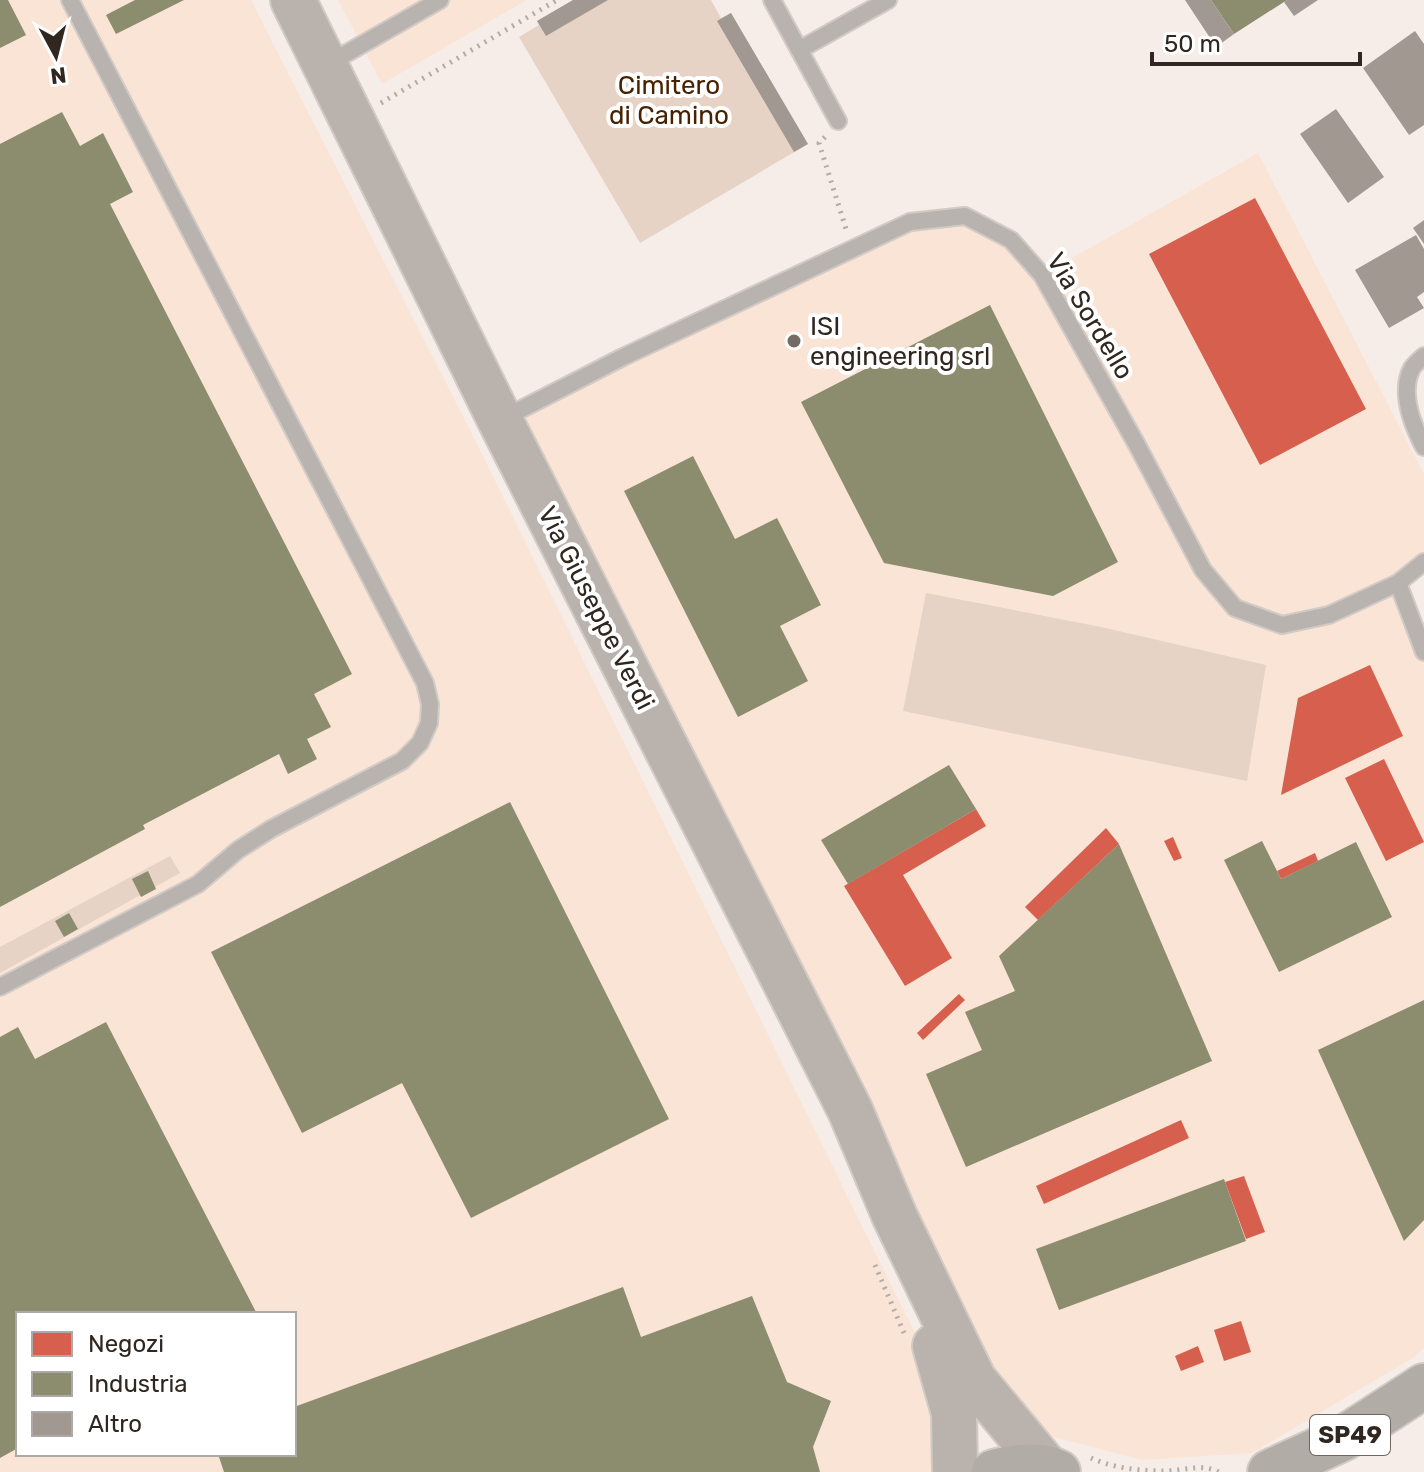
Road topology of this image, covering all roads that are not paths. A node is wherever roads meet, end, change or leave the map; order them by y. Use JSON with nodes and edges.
{"nodes":[{"id":1,"x":70,"y":0,"type":"edge"},
{"id":2,"x":293,"y":0,"type":"edge"},
{"id":3,"x":440,"y":0,"type":"edge"},
{"id":4,"x":772,"y":0,"type":"edge"},
{"id":5,"x":888,"y":0,"type":"edge"},
{"id":6,"x":799,"y":50,"type":"junction"},
{"id":7,"x":326,"y":65,"type":"junction"},
{"id":8,"x":838,"y":121,"type":"road end"},
{"id":9,"x":1424,"y":356,"type":"edge"},
{"id":10,"x":500,"y":420,"type":"junction"},
{"id":11,"x":1424,"y":447,"type":"edge"},
{"id":12,"x":1424,"y":562,"type":"edge"},
{"id":13,"x":1398,"y":583,"type":"junction"},
{"id":14,"x":1424,"y":652,"type":"edge"},
{"id":15,"x":0,"y":987,"type":"edge"},
{"id":16,"x":895,"y":1217,"type":"junction"},
{"id":17,"x":1424,"y":1386,"type":"edge"},
{"id":18,"x":1063,"y":1465,"type":"edge"},
{"id":19,"x":955,"y":1472,"type":"edge"},
{"id":20,"x":994,"y":1472,"type":"edge"},
{"id":21,"x":1270,"y":1472,"type":"edge"}],
"edges":[{"from":1,"to":15,"type":"lane"},
{"from":2,"to":7,"type":"main road","name":"Via Giuseppe Verdi"},
{"from":3,"to":7,"type":"lane"},
{"from":4,"to":6,"type":"lane"},
{"from":5,"to":6,"type":"lane"},
{"from":6,"to":8,"type":"lane"},
{"from":7,"to":10,"type":"main road","name":"Via Giuseppe Verdi"},
{"from":9,"to":11,"type":"lane"},
{"from":10,"to":13,"type":"lane","name":"Via Sordello"},
{"from":10,"to":16,"type":"main road","name":"Via Giuseppe Verdi"},
{"from":12,"to":13,"type":"lane","name":"Via Sordello"},
{"from":13,"to":14,"type":"lane"},
{"from":16,"to":18,"type":"main road","name":"Via Giuseppe Verdi"},
{"from":16,"to":19,"type":"main road","name":"Via Giuseppe Verdi"},
{"from":17,"to":21,"type":"main road","number":"SP49"},
{"from":18,"to":20,"type":"main road"}]}
